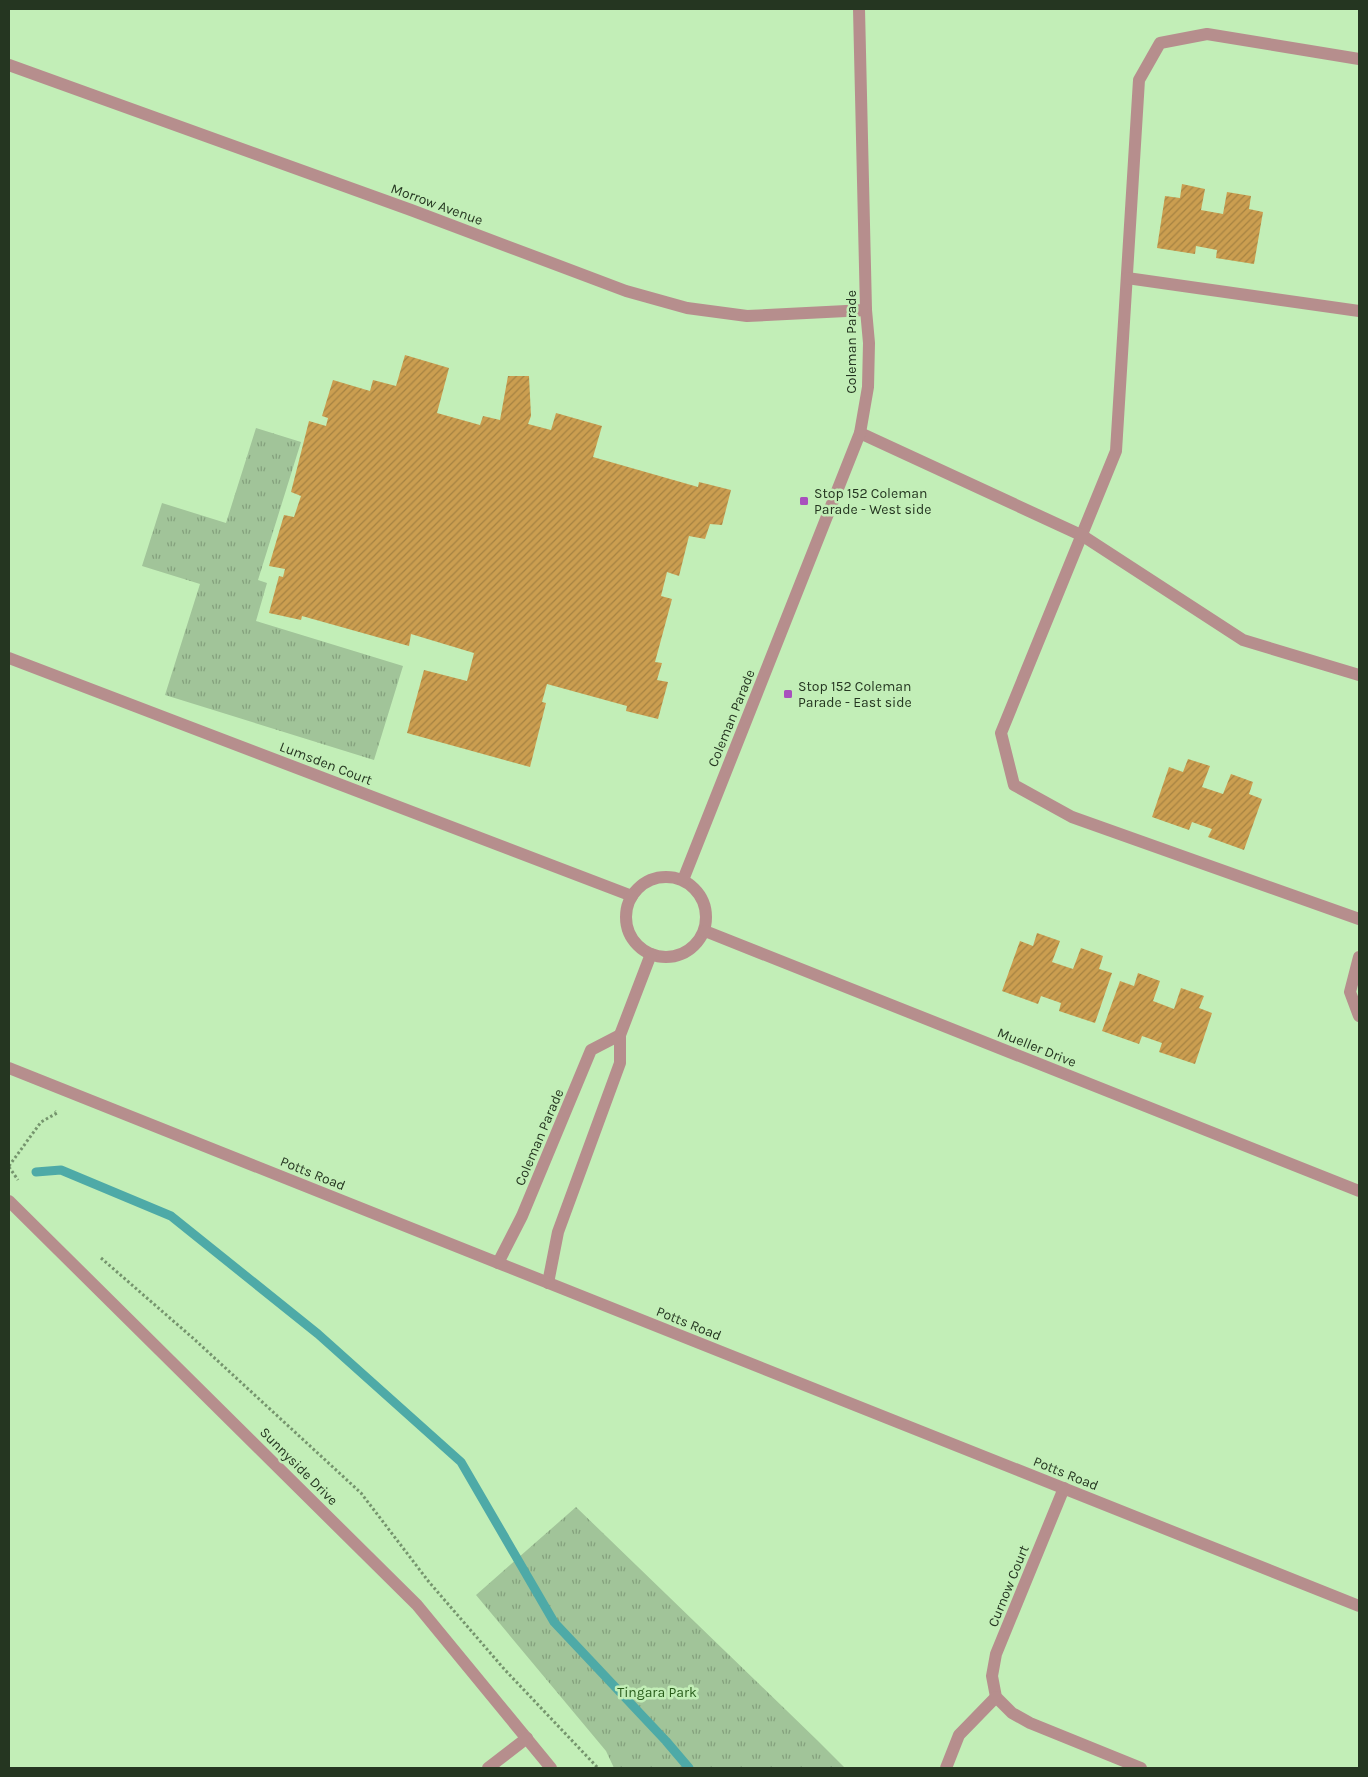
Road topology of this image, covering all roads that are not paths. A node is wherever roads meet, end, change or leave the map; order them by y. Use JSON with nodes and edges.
{"nodes":[{"id":1,"x":859,"y":9,"type":"edge"},
{"id":2,"x":1359,"y":59,"type":"edge"},
{"id":3,"x":9,"y":65,"type":"edge"},
{"id":4,"x":1127,"y":278,"type":"junction"},
{"id":5,"x":866,"y":310,"type":"junction"},
{"id":6,"x":1359,"y":311,"type":"edge"},
{"id":7,"x":860,"y":433,"type":"junction"},
{"id":8,"x":1083,"y":536,"type":"junction"},
{"id":9,"x":9,"y":658,"type":"edge"},
{"id":10,"x":1359,"y":675,"type":"edge"},
{"id":11,"x":683,"y":880,"type":"junction"},
{"id":12,"x":632,"y":896,"type":"junction"},
{"id":13,"x":1359,"y":919,"type":"edge"},
{"id":14,"x":704,"y":931,"type":"junction"},
{"id":15,"x":651,"y":954,"type":"junction"},
{"id":16,"x":1359,"y":956,"type":"edge"},
{"id":17,"x":1359,"y":1016,"type":"edge"},
{"id":18,"x":620,"y":1035,"type":"junction"},
{"id":19,"x":9,"y":1068,"type":"edge"},
{"id":20,"x":1359,"y":1191,"type":"edge"},
{"id":21,"x":9,"y":1201,"type":"edge"},
{"id":22,"x":498,"y":1263,"type":"junction"},
{"id":23,"x":548,"y":1283,"type":"junction"},
{"id":24,"x":1064,"y":1488,"type":"junction"},
{"id":25,"x":1359,"y":1606,"type":"edge"},
{"id":26,"x":996,"y":1697,"type":"junction"},
{"id":27,"x":527,"y":1738,"type":"junction"},
{"id":28,"x":488,"y":1768,"type":"edge"},
{"id":29,"x":551,"y":1768,"type":"edge"},
{"id":30,"x":946,"y":1768,"type":"edge"},
{"id":31,"x":1141,"y":1768,"type":"edge"}],
"edges":[{"from":1,"to":5,"type":"street","name":"Coleman Parade"},
{"from":2,"to":4,"type":"street"},
{"from":3,"to":5,"type":"street","name":"Morrow Avenue"},
{"from":4,"to":6,"type":"street"},
{"from":4,"to":8,"type":"street"},
{"from":5,"to":7,"type":"street","name":"Coleman Parade"},
{"from":7,"to":8,"type":"street"},
{"from":7,"to":11,"type":"street","name":"Coleman Parade"},
{"from":8,"to":10,"type":"street"},
{"from":8,"to":13,"type":"street"},
{"from":9,"to":12,"type":"street","name":"Lumsden Court"},
{"from":11,"to":12,"type":"street"},
{"from":11,"to":14,"type":"street"},
{"from":12,"to":15,"type":"street"},
{"from":14,"to":15,"type":"street"},
{"from":14,"to":20,"type":"street","name":"Mueller Drive"},
{"from":15,"to":18,"type":"street"},
{"from":16,"to":17,"type":"street"},
{"from":18,"to":22,"type":"street","name":"Coleman Parade"},
{"from":18,"to":23,"type":"street"},
{"from":19,"to":22,"type":"street","name":"Potts Road"},
{"from":21,"to":27,"type":"street","name":"Sunnyside Drive"},
{"from":22,"to":23,"type":"street","name":"Potts Road"},
{"from":23,"to":24,"type":"street","name":"Potts Road"},
{"from":24,"to":25,"type":"street","name":"Potts Road"},
{"from":24,"to":26,"type":"street","name":"Curnow Court"},
{"from":26,"to":30,"type":"street"},
{"from":26,"to":31,"type":"street"},
{"from":27,"to":28,"type":"street"},
{"from":27,"to":29,"type":"street","name":"Sunnyside Drive"}]}
